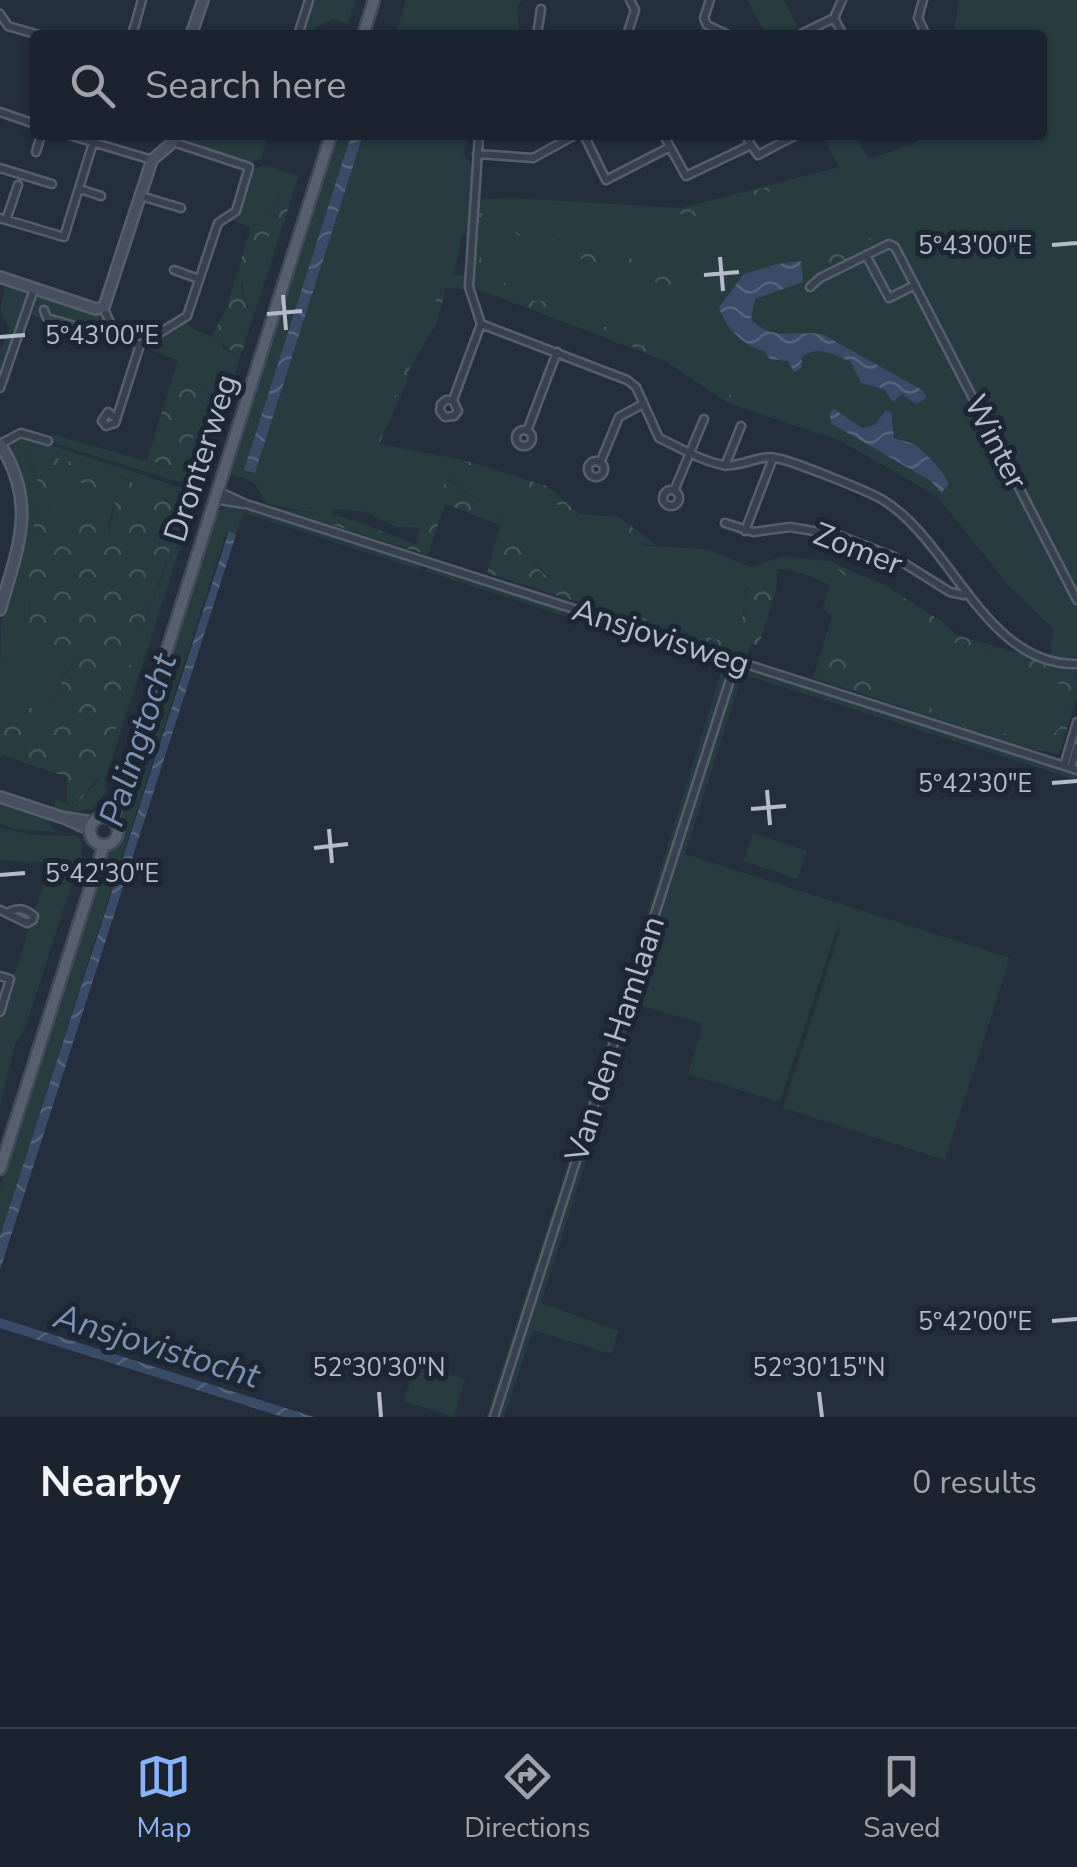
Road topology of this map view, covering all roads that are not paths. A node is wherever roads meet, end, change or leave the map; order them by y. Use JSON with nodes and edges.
{"nodes":[{"id":1,"x":203,"y":0,"type":"edge"},
{"id":2,"x":309,"y":0,"type":"edge"},
{"id":3,"x":374,"y":0,"type":"edge"},
{"id":4,"x":630,"y":0,"type":"edge"},
{"id":5,"x":710,"y":0,"type":"edge"},
{"id":6,"x":842,"y":0,"type":"edge"},
{"id":7,"x":923,"y":0,"type":"edge"},
{"id":8,"x":139,"y":1,"type":"edge"},
{"id":9,"x":541,"y":9,"type":"dead end"},
{"id":10,"x":0,"y":14,"type":"edge"},
{"id":11,"x":834,"y":18,"type":"junction"},
{"id":12,"x":133,"y":30,"type":"edge"},
{"id":13,"x":193,"y":30,"type":"edge"},
{"id":14,"x":300,"y":30,"type":"edge"},
{"id":15,"x":365,"y":30,"type":"edge"},
{"id":16,"x":537,"y":30,"type":"edge"},
{"id":17,"x":629,"y":30,"type":"edge"},
{"id":18,"x":718,"y":30,"type":"edge"},
{"id":19,"x":810,"y":30,"type":"edge"},
{"id":20,"x":840,"y":30,"type":"edge"},
{"id":21,"x":924,"y":30,"type":"edge"},
{"id":22,"x":30,"y":32,"type":"edge"},
{"id":23,"x":0,"y":112,"type":"edge"},
{"id":24,"x":30,"y":122,"type":"edge"},
{"id":25,"x":40,"y":140,"type":"edge"},
{"id":26,"x":84,"y":140,"type":"edge"},
{"id":27,"x":173,"y":140,"type":"edge"},
{"id":28,"x":177,"y":140,"type":"edge"},
{"id":29,"x":329,"y":140,"type":"edge"},
{"id":30,"x":478,"y":140,"type":"edge"},
{"id":31,"x":566,"y":140,"type":"edge"},
{"id":32,"x":586,"y":140,"type":"edge"},
{"id":33,"x":666,"y":140,"type":"edge"},
{"id":34,"x":748,"y":140,"type":"edge"},
{"id":35,"x":786,"y":140,"type":"edge"},
{"id":36,"x":93,"y":143,"type":"junction"},
{"id":37,"x":750,"y":145,"type":"junction"},
{"id":38,"x":670,"y":147,"type":"junction"},
{"id":39,"x":36,"y":152,"type":"dead end"},
{"id":40,"x":477,"y":154,"type":"junction"},
{"id":41,"x":152,"y":160,"type":"junction"},
{"id":42,"x":0,"y":168,"type":"edge"},
{"id":43,"x":52,"y":184,"type":"dead end"},
{"id":44,"x":18,"y":185,"type":"dead end"},
{"id":45,"x":80,"y":188,"type":"junction"},
{"id":46,"x":101,"y":196,"type":"dead end"},
{"id":47,"x":141,"y":196,"type":"junction"},
{"id":48,"x":181,"y":208,"type":"dead end"},
{"id":49,"x":3,"y":219,"type":"edge"},
{"id":50,"x":866,"y":255,"type":"junction"},
{"id":51,"x":174,"y":270,"type":"dead end"},
{"id":52,"x":0,"y":277,"type":"edge"},
{"id":53,"x":199,"y":279,"type":"junction"},
{"id":54,"x":915,"y":285,"type":"junction"},
{"id":55,"x":810,"y":287,"type":"dead end"},
{"id":56,"x":34,"y":289,"type":"junction"},
{"id":57,"x":103,"y":307,"type":"junction"},
{"id":58,"x":44,"y":310,"type":"dead end"},
{"id":59,"x":482,"y":324,"type":"junction"},
{"id":60,"x":118,"y":339,"type":"junction"},
{"id":61,"x":140,"y":345,"type":"junction"},
{"id":62,"x":557,"y":352,"type":"junction"},
{"id":63,"x":0,"y":388,"type":"edge"},
{"id":64,"x":453,"y":400,"type":"dead end"},
{"id":65,"x":644,"y":404,"type":"junction"},
{"id":66,"x":116,"y":419,"type":"dead end"},
{"id":67,"x":704,"y":419,"type":"dead end"},
{"id":68,"x":741,"y":426,"type":"dead end"},
{"id":69,"x":527,"y":430,"type":"dead end"},
{"id":70,"x":48,"y":440,"type":"dead end"},
{"id":71,"x":0,"y":444,"type":"edge"},
{"id":72,"x":691,"y":452,"type":"junction"},
{"id":73,"x":773,"y":456,"type":"junction"},
{"id":74,"x":600,"y":463,"type":"dead end"},
{"id":75,"x":725,"y":466,"type":"junction"},
{"id":76,"x":674,"y":491,"type":"dead end"},
{"id":77,"x":216,"y":494,"type":"junction"},
{"id":78,"x":724,"y":523,"type":"dead end"},
{"id":79,"x":745,"y":531,"type":"junction"},
{"id":80,"x":965,"y":596,"type":"junction"},
{"id":81,"x":1077,"y":600,"type":"edge"},
{"id":82,"x":0,"y":610,"type":"edge"},
{"id":83,"x":736,"y":661,"type":"junction"},
{"id":84,"x":1077,"y":664,"type":"edge"},
{"id":85,"x":1077,"y":722,"type":"edge"},
{"id":86,"x":1077,"y":746,"type":"edge"},
{"id":87,"x":1070,"y":768,"type":"edge"},
{"id":88,"x":0,"y":797,"type":"edge"},
{"id":89,"x":109,"y":818,"type":"junction"},
{"id":90,"x":91,"y":826,"type":"junction"},
{"id":91,"x":100,"y":844,"type":"junction"},
{"id":92,"x":0,"y":976,"type":"edge"},
{"id":93,"x":0,"y":1012,"type":"edge"},
{"id":94,"x":0,"y":1169,"type":"edge"},
{"id":95,"x":494,"y":1417,"type":"edge"}],
"edges":[{"from":1,"to":13,"type":"street"},
{"from":2,"to":14,"type":"street"},
{"from":3,"to":15,"type":"main road"},
{"from":4,"to":17,"type":"street"},
{"from":5,"to":18,"type":"street"},
{"from":6,"to":11,"type":"street"},
{"from":7,"to":21,"type":"street"},
{"from":8,"to":12,"type":"street"},
{"from":9,"to":16,"type":"street"},
{"from":10,"to":22,"type":"street"},
{"from":11,"to":19,"type":"street"},
{"from":11,"to":20,"type":"street"},
{"from":23,"to":24,"type":"street"},
{"from":25,"to":39,"type":"street"},
{"from":26,"to":36,"type":"street"},
{"from":27,"to":41,"type":"street"},
{"from":28,"to":53,"type":"street"},
{"from":29,"to":77,"type":"main road","name":"Dronterweg"},
{"from":30,"to":40,"type":"street"},
{"from":31,"to":40,"type":"street"},
{"from":32,"to":38,"type":"street"},
{"from":33,"to":38,"type":"street"},
{"from":34,"to":37,"type":"street"},
{"from":35,"to":37,"type":"street"},
{"from":36,"to":41,"type":"street"},
{"from":36,"to":45,"type":"street"},
{"from":37,"to":38,"type":"street"},
{"from":40,"to":59,"type":"street"},
{"from":41,"to":47,"type":"street"},
{"from":42,"to":43,"type":"street"},
{"from":44,"to":49,"type":"street"},
{"from":45,"to":46,"type":"street"},
{"from":45,"to":49,"type":"street"},
{"from":47,"to":48,"type":"street"},
{"from":47,"to":57,"type":"street"},
{"from":50,"to":54,"type":"street","name":"Winter"},
{"from":50,"to":54,"type":"street"},
{"from":50,"to":55,"type":"street"},
{"from":51,"to":53,"type":"street"},
{"from":52,"to":56,"type":"street"},
{"from":53,"to":61,"type":"street"},
{"from":54,"to":81,"type":"street","name":"Winter"},
{"from":56,"to":57,"type":"street"},
{"from":56,"to":63,"type":"street"},
{"from":57,"to":60,"type":"street"},
{"from":58,"to":60,"type":"street"},
{"from":59,"to":62,"type":"street"},
{"from":59,"to":64,"type":"street"},
{"from":60,"to":61,"type":"street"},
{"from":61,"to":66,"type":"street"},
{"from":62,"to":65,"type":"street"},
{"from":62,"to":69,"type":"street"},
{"from":65,"to":72,"type":"street"},
{"from":65,"to":74,"type":"street"},
{"from":67,"to":72,"type":"street"},
{"from":68,"to":75,"type":"street"},
{"from":70,"to":71,"type":"street"},
{"from":71,"to":82,"type":"street"},
{"from":72,"to":75,"type":"street"},
{"from":72,"to":76,"type":"street"},
{"from":73,"to":75,"type":"street"},
{"from":73,"to":79,"type":"street"},
{"from":73,"to":80,"type":"street"},
{"from":77,"to":83,"type":"street","name":"Ansjovisweg"},
{"from":77,"to":89,"type":"main road","name":"Dronterweg"},
{"from":78,"to":79,"type":"street","name":"Zomer"},
{"from":79,"to":80,"type":"street","name":"Zomer"},
{"from":80,"to":84,"type":"street"},
{"from":83,"to":87,"type":"street","name":"Ansjovisweg"},
{"from":83,"to":95,"type":"street","name":"Van den Hamlaan"},
{"from":85,"to":87,"type":"street"},
{"from":86,"to":87,"type":"street"},
{"from":88,"to":90,"type":"street"},
{"from":89,"to":90,"type":"main road"},
{"from":89,"to":91,"type":"main road"},
{"from":90,"to":91,"type":"main road"},
{"from":91,"to":94,"type":"main road"},
{"from":92,"to":93,"type":"street"}]}
